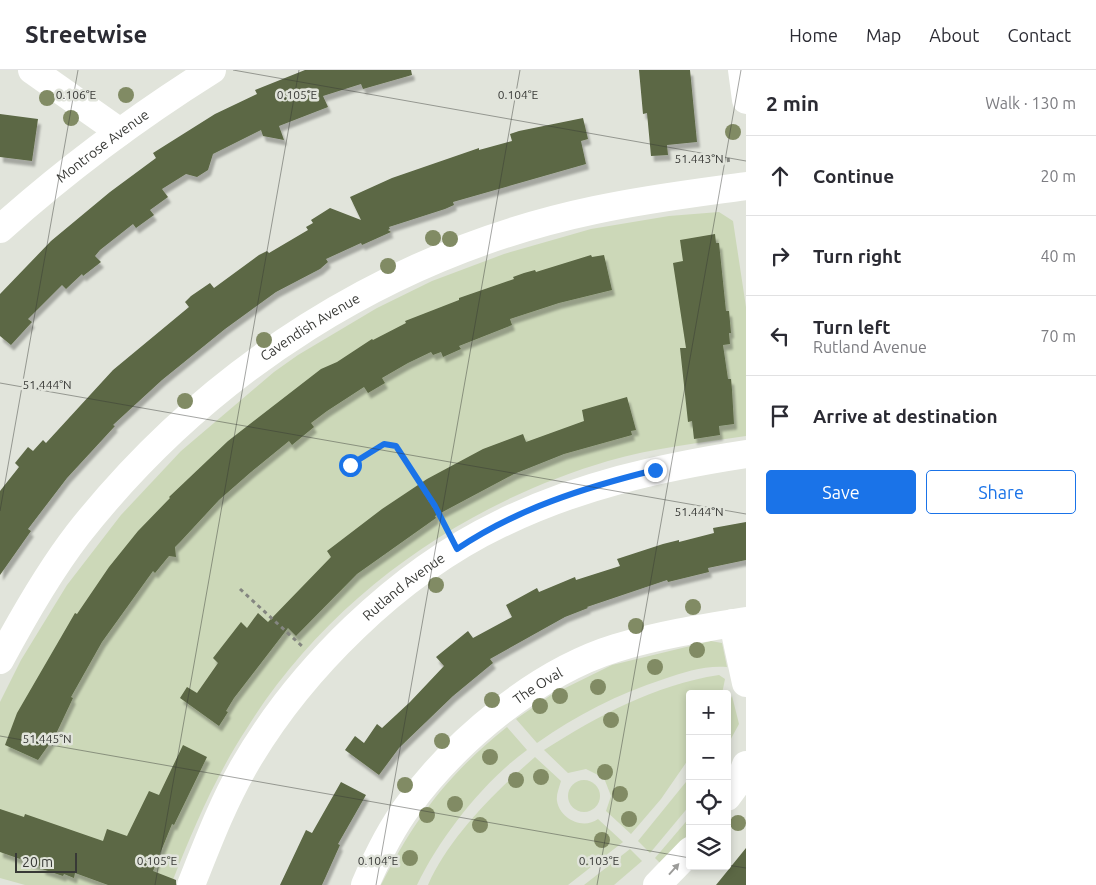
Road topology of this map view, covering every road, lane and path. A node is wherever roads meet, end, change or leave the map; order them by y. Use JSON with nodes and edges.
{"nodes":[{"id":1,"x":32,"y":70,"type":"edge"},
{"id":2,"x":212,"y":70,"type":"edge"},
{"id":3,"x":742,"y":70,"type":"edge"},
{"id":4,"x":746,"y":100,"type":"edge"},
{"id":5,"x":120,"y":132,"type":"junction"},
{"id":6,"x":746,"y":186,"type":"edge"},
{"id":7,"x":0,"y":229,"type":"edge"},
{"id":8,"x":746,"y":454,"type":"edge"},
{"id":9,"x":350,"y":465,"type":"dead end"},
{"id":10,"x":457,"y":549,"type":"junction"},
{"id":11,"x":240,"y":590,"type":"dead end"},
{"id":12,"x":739,"y":622,"type":"edge"},
{"id":13,"x":0,"y":660,"type":"edge"},
{"id":14,"x":321,"y":663,"type":"junction"},
{"id":15,"x":746,"y":683,"type":"edge"},
{"id":16,"x":746,"y":765,"type":"edge"},
{"id":17,"x":731,"y":790,"type":"edge"},
{"id":18,"x":686,"y":856,"type":"edge"},
{"id":19,"x":192,"y":885,"type":"edge"},
{"id":20,"x":365,"y":885,"type":"edge"},
{"id":21,"x":657,"y":885,"type":"edge"}],
"edges":[{"from":1,"to":5,"type":"street"},
{"from":2,"to":5,"type":"street","name":"Montrose Avenue"},
{"from":3,"to":4,"type":"street"},
{"from":5,"to":7,"type":"street","name":"Montrose Avenue"},
{"from":6,"to":13,"type":"street","name":"Cavendish Avenue"},
{"from":8,"to":10,"type":"street","name":"Rutland Avenue"},
{"from":9,"to":10,"type":"path"},
{"from":10,"to":14,"type":"street","name":"Rutland Avenue"},
{"from":11,"to":14,"type":"path"},
{"from":12,"to":15,"type":"street","name":"The Oval"},
{"from":12,"to":20,"type":"street","name":"The Oval"},
{"from":14,"to":19,"type":"street","name":"Rutland Avenue"},
{"from":16,"to":17,"type":"street"},
{"from":21,"to":18,"type":"street","one_way":true}]}
